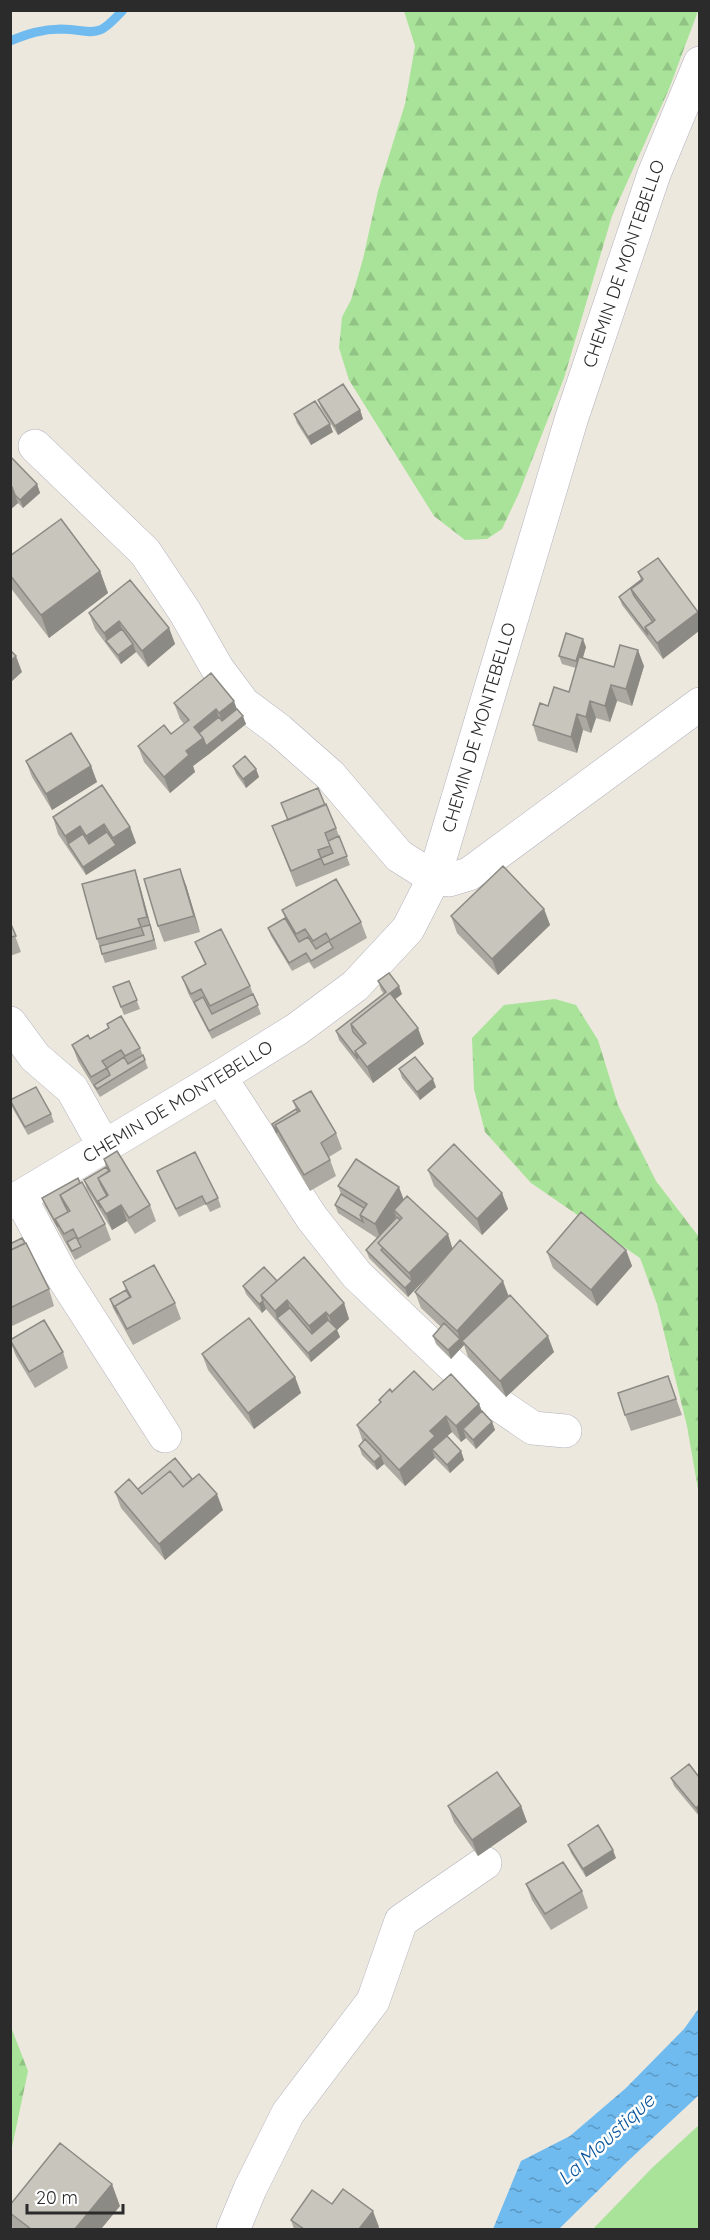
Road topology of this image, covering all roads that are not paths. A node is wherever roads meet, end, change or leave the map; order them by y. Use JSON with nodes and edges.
{"nodes":[{"id":1,"x":699,"y":63,"type":"edge"},
{"id":2,"x":35,"y":446,"type":"dead end"},
{"id":3,"x":699,"y":704,"type":"edge"},
{"id":4,"x":434,"y":878,"type":"junction"},
{"id":5,"x":10,"y":1023,"type":"edge"},
{"id":6,"x":212,"y":1082,"type":"junction"},
{"id":7,"x":104,"y":1146,"type":"junction"},
{"id":8,"x":15,"y":1200,"type":"edge"},
{"id":9,"x":436,"y":1371,"type":"dead end"},
{"id":10,"x":565,"y":1431,"type":"dead end"},
{"id":11,"x":165,"y":1436,"type":"dead end"},
{"id":12,"x":485,"y":1863,"type":"dead end"},
{"id":13,"x":232,"y":2229,"type":"edge"}],
"edges":[{"from":1,"to":4,"type":"street","name":"CHEMIN DE MONTEBELLO"},
{"from":2,"to":4,"type":"street"},
{"from":3,"to":4,"type":"street"},
{"from":4,"to":6,"type":"street","name":"CHEMIN DE MONTEBELLO"},
{"from":5,"to":7,"type":"street"},
{"from":6,"to":7,"type":"street","name":"CHEMIN DE MONTEBELLO"},
{"from":6,"to":9,"type":"street"},
{"from":6,"to":10,"type":"street"},
{"from":7,"to":8,"type":"street","name":"CHEMIN DE MONTEBELLO"},
{"from":8,"to":11,"type":"street"},
{"from":12,"to":13,"type":"street"}]}
